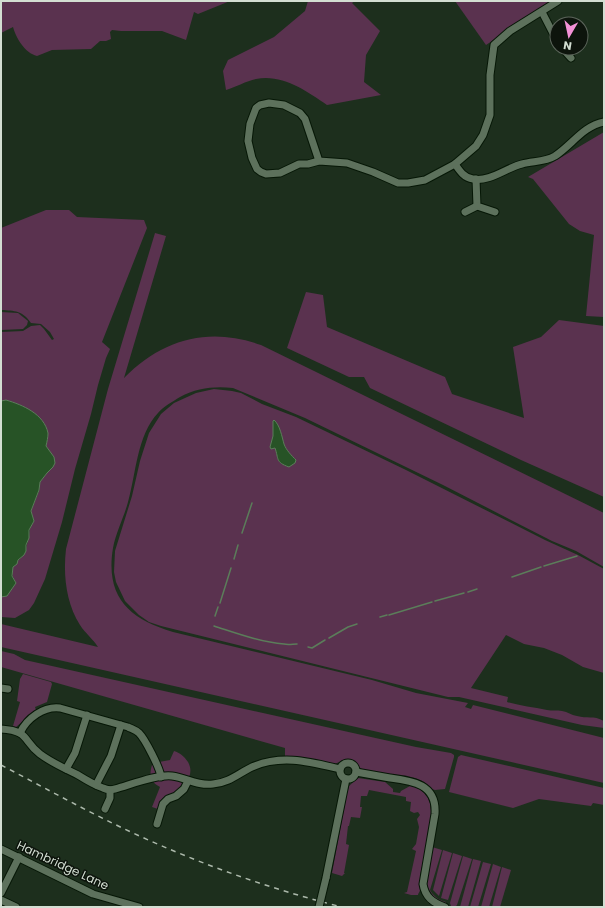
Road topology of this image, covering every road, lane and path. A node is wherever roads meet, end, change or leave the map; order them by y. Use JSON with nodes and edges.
{"nodes":[{"id":1,"x":558,"y":1,"type":"edge"},
{"id":2,"x":542,"y":12,"type":"junction"},
{"id":3,"x":549,"y":26,"type":"edge"},
{"id":4,"x":604,"y":122,"type":"edge"},
{"id":5,"x":319,"y":161,"type":"junction"},
{"id":6,"x":455,"y":164,"type":"junction"},
{"id":7,"x":476,"y":179,"type":"junction"},
{"id":8,"x":477,"y":206,"type":"junction"},
{"id":9,"x":465,"y":212,"type":"dead end"},
{"id":10,"x":495,"y":212,"type":"dead end"},
{"id":11,"x":86,"y":715,"type":"junction"},
{"id":12,"x":121,"y":725,"type":"junction"},
{"id":13,"x":1,"y":729,"type":"edge"},
{"id":14,"x":20,"y":733,"type":"junction"},
{"id":15,"x":66,"y":769,"type":"junction"},
{"id":16,"x":340,"y":769,"type":"junction"},
{"id":17,"x":356,"y":772,"type":"junction"},
{"id":18,"x":161,"y":776,"type":"junction"},
{"id":19,"x":346,"y":779,"type":"junction"},
{"id":20,"x":188,"y":781,"type":"junction"},
{"id":21,"x":96,"y":785,"type":"junction"},
{"id":22,"x":110,"y":790,"type":"junction"},
{"id":23,"x":105,"y":809,"type":"dead end"},
{"id":24,"x":156,"y":824,"type":"dead end"},
{"id":25,"x":1,"y":849,"type":"edge"},
{"id":26,"x":19,"y":857,"type":"junction"},
{"id":27,"x":1,"y":893,"type":"edge"},
{"id":28,"x":1,"y":900,"type":"edge"},
{"id":29,"x":124,"y":905,"type":"edge"},
{"id":30,"x":16,"y":907,"type":"edge"},
{"id":31,"x":138,"y":907,"type":"edge"},
{"id":32,"x":319,"y":907,"type":"edge"},
{"id":33,"x":446,"y":907,"type":"edge"}],
"edges":[{"from":1,"to":2,"type":"street"},
{"from":2,"to":3,"type":"street"},
{"from":2,"to":6,"type":"street"},
{"from":4,"to":7,"type":"street"},
{"from":5,"to":5,"type":"street"},
{"from":5,"to":6,"type":"street"},
{"from":6,"to":7,"type":"street"},
{"from":7,"to":8,"type":"street"},
{"from":8,"to":9,"type":"street"},
{"from":8,"to":10,"type":"street"},
{"from":11,"to":12,"type":"street"},
{"from":11,"to":14,"type":"street"},
{"from":11,"to":15,"type":"street"},
{"from":12,"to":18,"type":"street"},
{"from":12,"to":21,"type":"street"},
{"from":13,"to":14,"type":"street"},
{"from":14,"to":15,"type":"street"},
{"from":15,"to":21,"type":"street"},
{"from":16,"to":17,"type":"street"},
{"from":16,"to":19,"type":"street"},
{"from":16,"to":20,"type":"street"},
{"from":17,"to":19,"type":"street"},
{"from":17,"to":33,"type":"street"},
{"from":18,"to":20,"type":"street"},
{"from":18,"to":22,"type":"street"},
{"from":19,"to":32,"type":"street","bridge":true},
{"from":20,"to":24,"type":"street"},
{"from":21,"to":22,"type":"street"},
{"from":22,"to":23,"type":"street"},
{"from":25,"to":26,"type":"street","name":"Hambridge Lane"},
{"from":26,"to":27,"type":"street"},
{"from":26,"to":29,"type":"street","name":"Hambridge Lane"},
{"from":28,"to":30,"type":"street"},
{"from":29,"to":31,"type":"street","name":"Hambridge Lane"}]}
